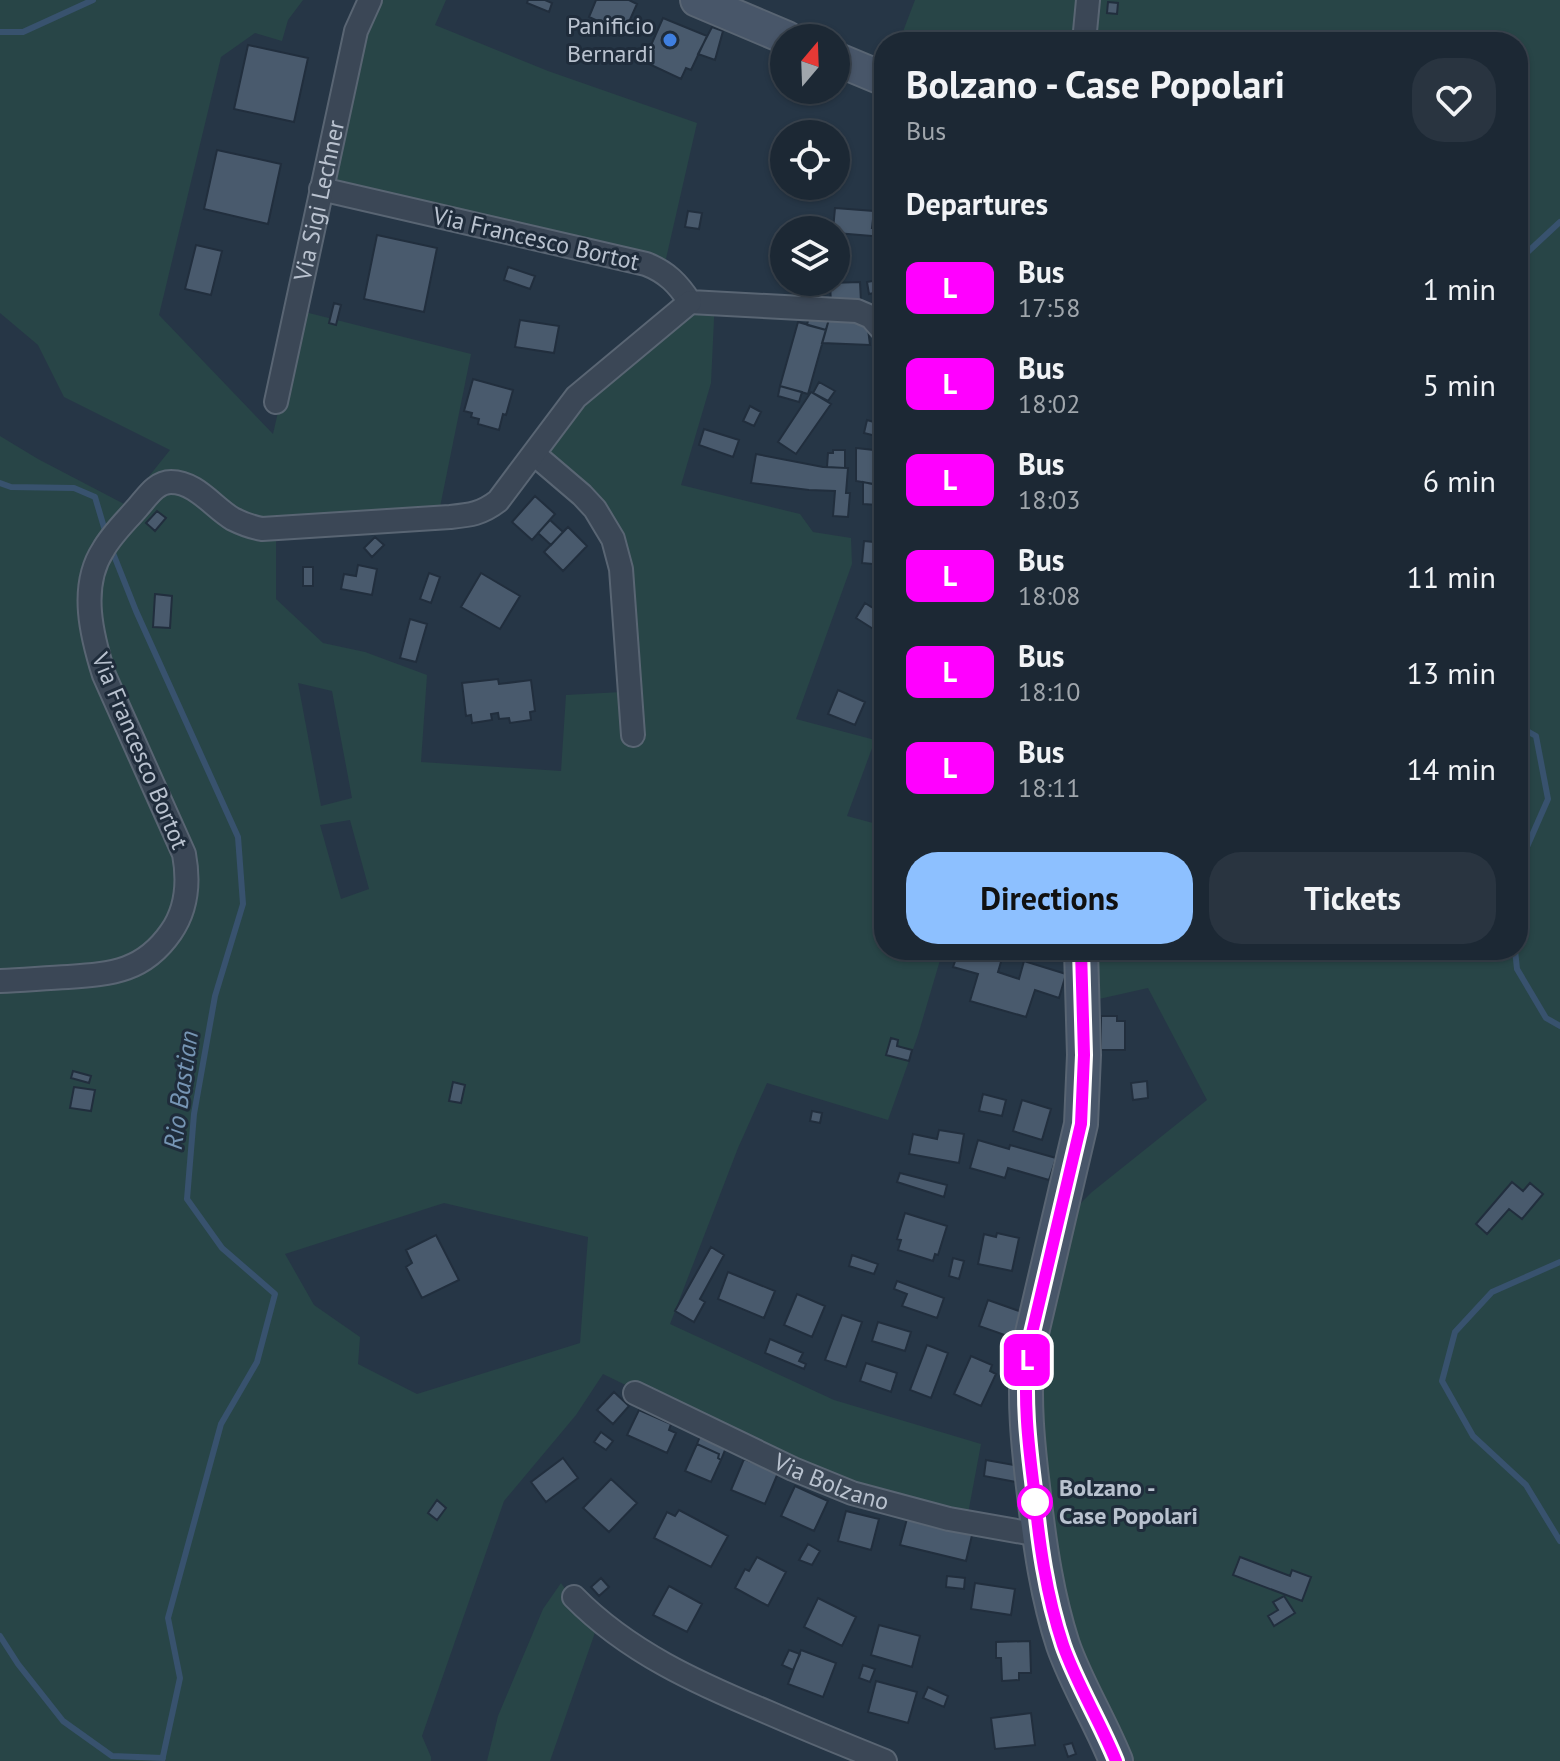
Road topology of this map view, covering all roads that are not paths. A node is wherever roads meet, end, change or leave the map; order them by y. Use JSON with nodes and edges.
{"nodes":[{"id":1,"x":370,"y":0,"type":"edge"},
{"id":2,"x":1088,"y":0,"type":"edge"},
{"id":3,"x":711,"y":3,"type":"edge"},
{"id":4,"x":770,"y":30,"type":"edge"},
{"id":5,"x":1085,"y":32,"type":"edge"},
{"id":6,"x":850,"y":65,"type":"edge"},
{"id":7,"x":874,"y":75,"type":"edge"},
{"id":8,"x":321,"y":189,"type":"junction"},
{"id":9,"x":690,"y":302,"type":"junction"},
{"id":10,"x":874,"y":320,"type":"edge"},
{"id":11,"x":276,"y":402,"type":"dead end"},
{"id":12,"x":534,"y":454,"type":"junction"},
{"id":13,"x":633,"y":735,"type":"dead end"},
{"id":14,"x":1081,"y":960,"type":"edge"},
{"id":15,"x":0,"y":981,"type":"edge"},
{"id":16,"x":635,"y":1393,"type":"dead end"},
{"id":17,"x":1039,"y":1535,"type":"junction"},
{"id":18,"x":574,"y":1597,"type":"dead end"},
{"id":19,"x":1106,"y":1756,"type":"edge"},
{"id":20,"x":885,"y":1761,"type":"edge"}],
"edges":[{"from":1,"to":8,"type":"street","name":"Via Sigi Lechner"},
{"from":2,"to":5,"type":"street"},
{"from":3,"to":4,"type":"street"},
{"from":6,"to":7,"type":"street"},
{"from":8,"to":9,"type":"street","name":"Via Francesco Bortot"},
{"from":8,"to":11,"type":"street","name":"Via Sigi Lechner"},
{"from":9,"to":10,"type":"street"},
{"from":9,"to":12,"type":"street","name":"Via Francesco Bortot"},
{"from":12,"to":13,"type":"street"},
{"from":12,"to":15,"type":"street","name":"Via Francesco Bortot"},
{"from":14,"to":17,"type":"street"},
{"from":16,"to":17,"type":"street","name":"Via Bolzano"},
{"from":17,"to":19,"type":"street"},
{"from":18,"to":20,"type":"street"}]}
